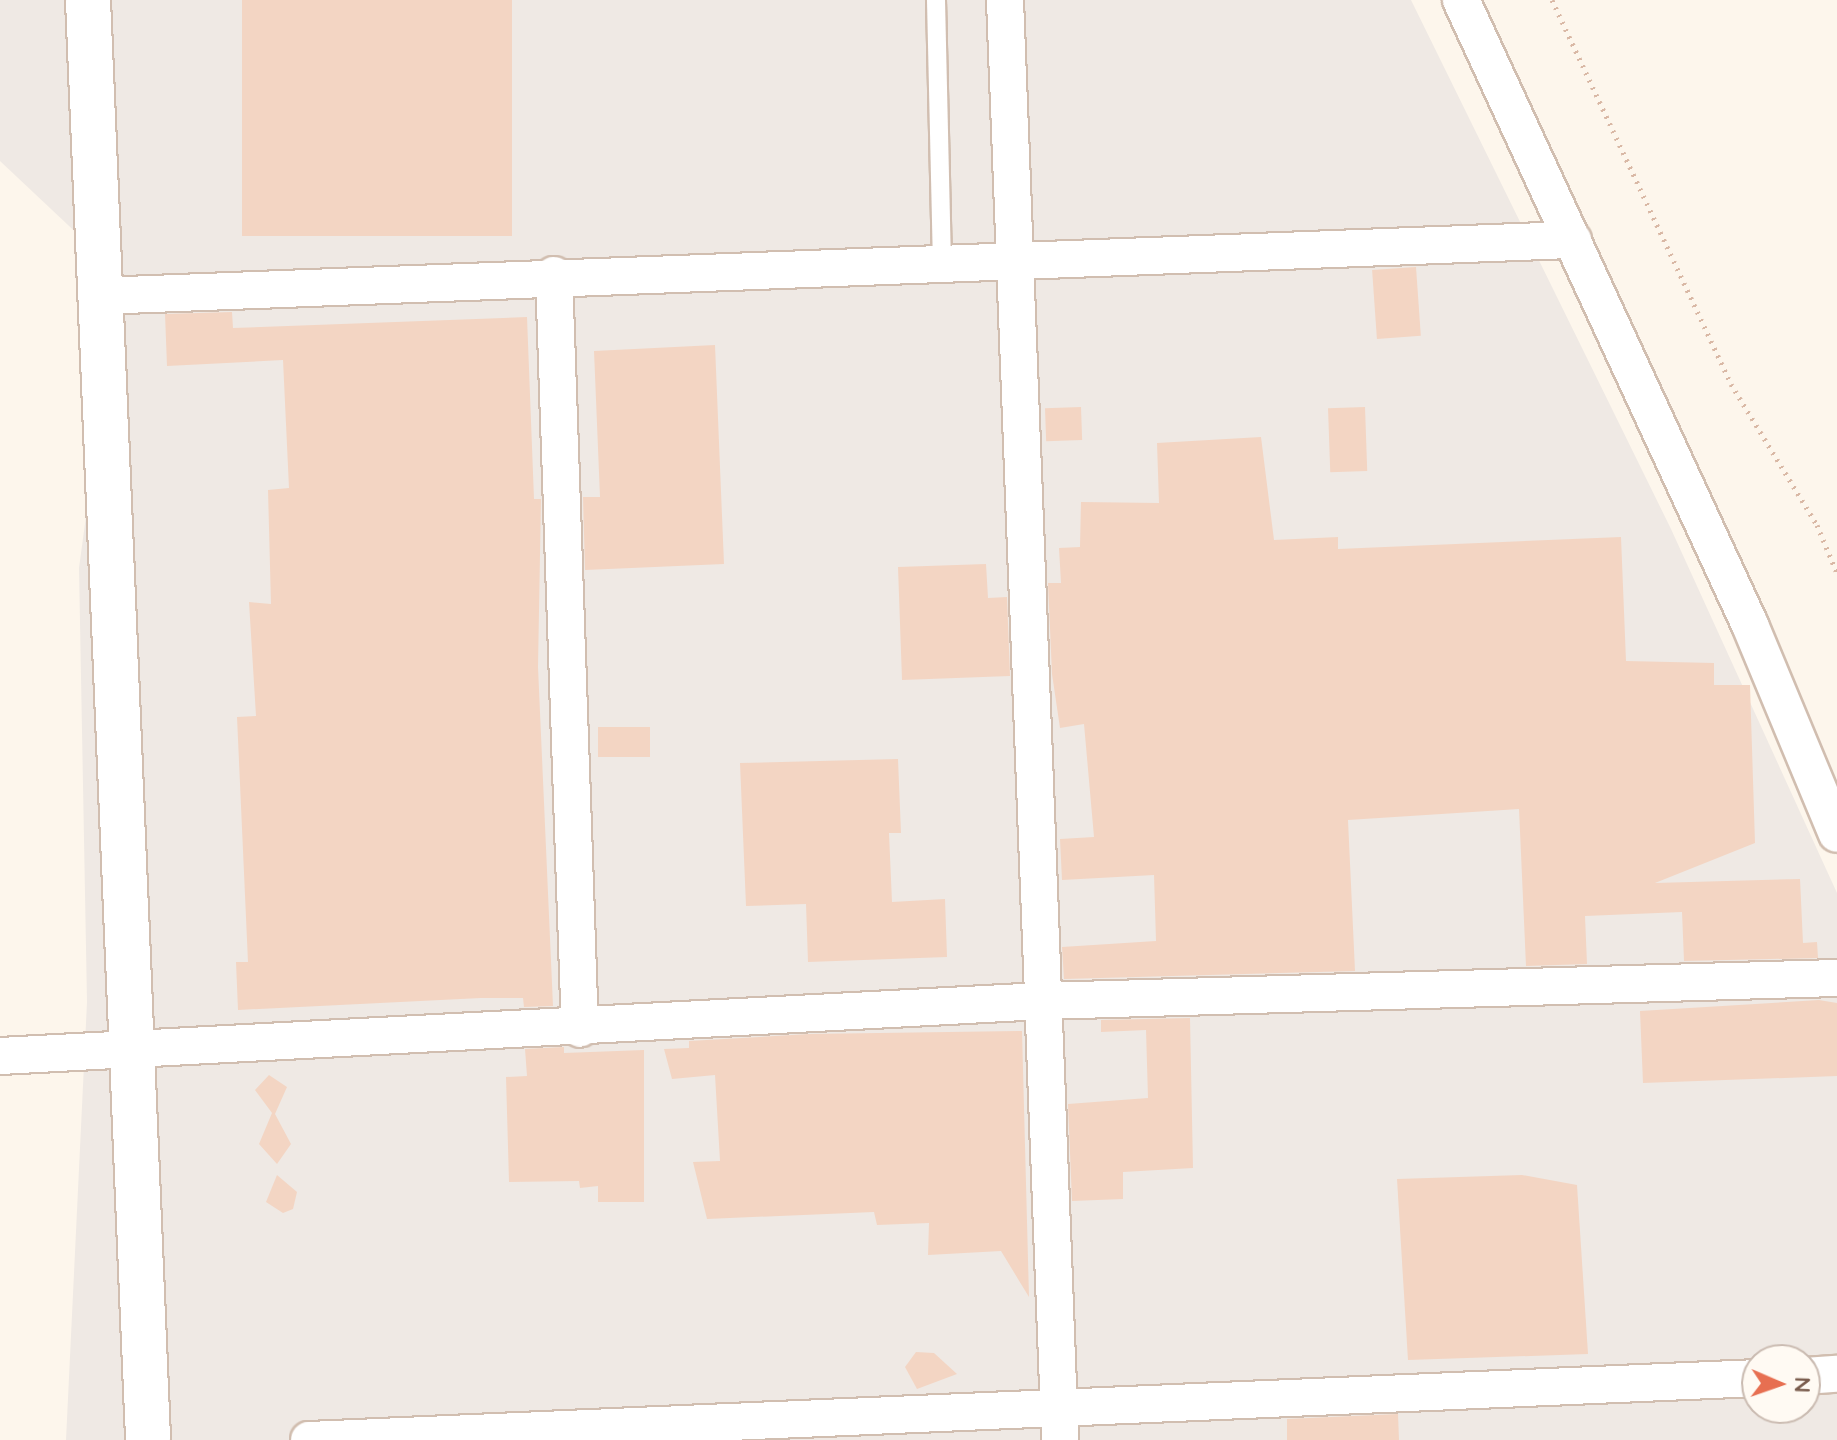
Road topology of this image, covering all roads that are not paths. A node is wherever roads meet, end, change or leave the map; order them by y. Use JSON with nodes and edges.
{"nodes":[{"id":1,"x":88,"y":0,"type":"edge"},
{"id":2,"x":936,"y":0,"type":"edge"},
{"id":3,"x":1005,"y":0,"type":"edge"},
{"id":4,"x":1461,"y":0,"type":"edge"},
{"id":5,"x":1573,"y":240,"type":"junction"},
{"id":6,"x":1015,"y":257,"type":"junction"},
{"id":7,"x":942,"y":260,"type":"junction"},
{"id":8,"x":554,"y":275,"type":"junction"},
{"id":9,"x":99,"y":296,"type":"junction"},
{"id":10,"x":1837,"y":834,"type":"edge"},
{"id":11,"x":1837,"y":978,"type":"edge"},
{"id":12,"x":1043,"y":1001,"type":"junction"},
{"id":13,"x":580,"y":1029,"type":"junction"},
{"id":14,"x":130,"y":1052,"type":"junction"},
{"id":15,"x":0,"y":1056,"type":"edge"},
{"id":16,"x":1741,"y":1379,"type":"edge"},
{"id":17,"x":1059,"y":1424,"type":"edge"},
{"id":18,"x":148,"y":1440,"type":"edge"},
{"id":19,"x":309,"y":1440,"type":"edge"}],
"edges":[{"from":1,"to":9,"type":"street"},
{"from":2,"to":7,"type":"lane"},
{"from":3,"to":6,"type":"street"},
{"from":4,"to":5,"type":"street"},
{"from":5,"to":6,"type":"street"},
{"from":5,"to":10,"type":"street"},
{"from":6,"to":7,"type":"street"},
{"from":6,"to":12,"type":"street"},
{"from":7,"to":8,"type":"street"},
{"from":8,"to":9,"type":"street"},
{"from":8,"to":13,"type":"street"},
{"from":9,"to":14,"type":"street"},
{"from":11,"to":12,"type":"street"},
{"from":12,"to":13,"type":"street"},
{"from":12,"to":17,"type":"street"},
{"from":13,"to":14,"type":"street"},
{"from":14,"to":15,"type":"street"},
{"from":14,"to":18,"type":"street"},
{"from":16,"to":17,"type":"street"},
{"from":17,"to":19,"type":"street"}]}
